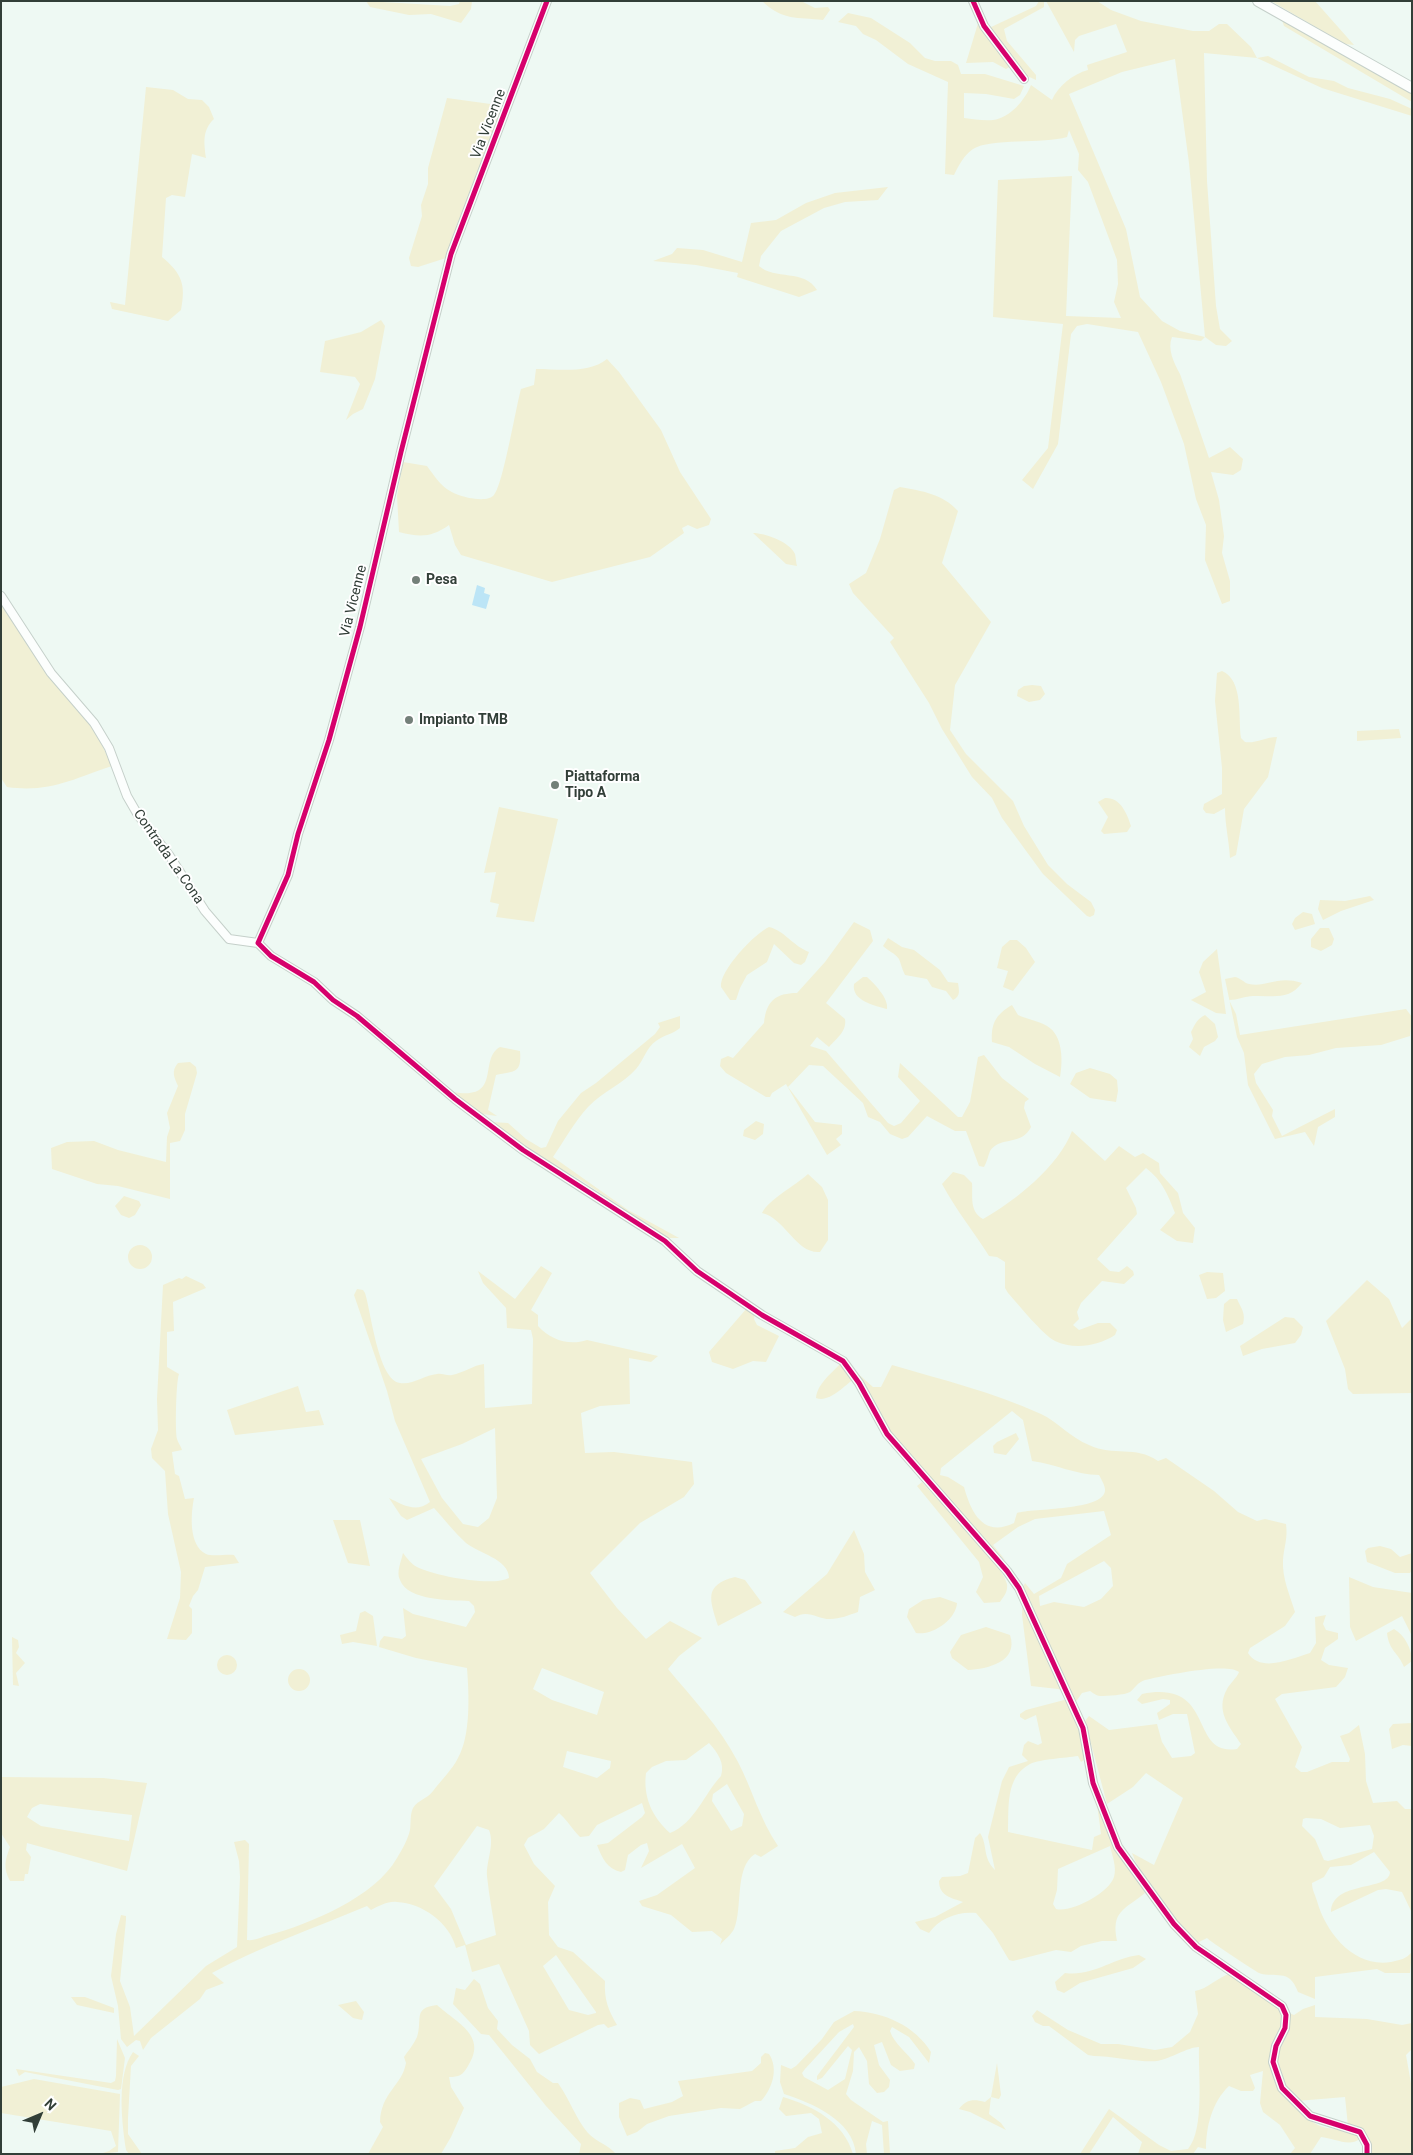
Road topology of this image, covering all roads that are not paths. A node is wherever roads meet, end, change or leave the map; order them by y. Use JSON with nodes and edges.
{"nodes":[{"id":1,"x":547,"y":1,"type":"edge"},
{"id":2,"x":973,"y":1,"type":"edge"},
{"id":3,"x":1258,"y":1,"type":"edge"},
{"id":4,"x":1024,"y":79,"type":"dead end"},
{"id":5,"x":1412,"y":88,"type":"edge"},
{"id":6,"x":1,"y":596,"type":"edge"},
{"id":7,"x":258,"y":943,"type":"junction"},
{"id":8,"x":1367,"y":2154,"type":"edge"}],
"edges":[{"from":1,"to":7,"type":"street","name":"Via Vicenne"},
{"from":2,"to":4,"type":"street"},
{"from":3,"to":5,"type":"main road"},
{"from":6,"to":7,"type":"street","name":"Contrada La Cona"},
{"from":7,"to":8,"type":"street"}]}
